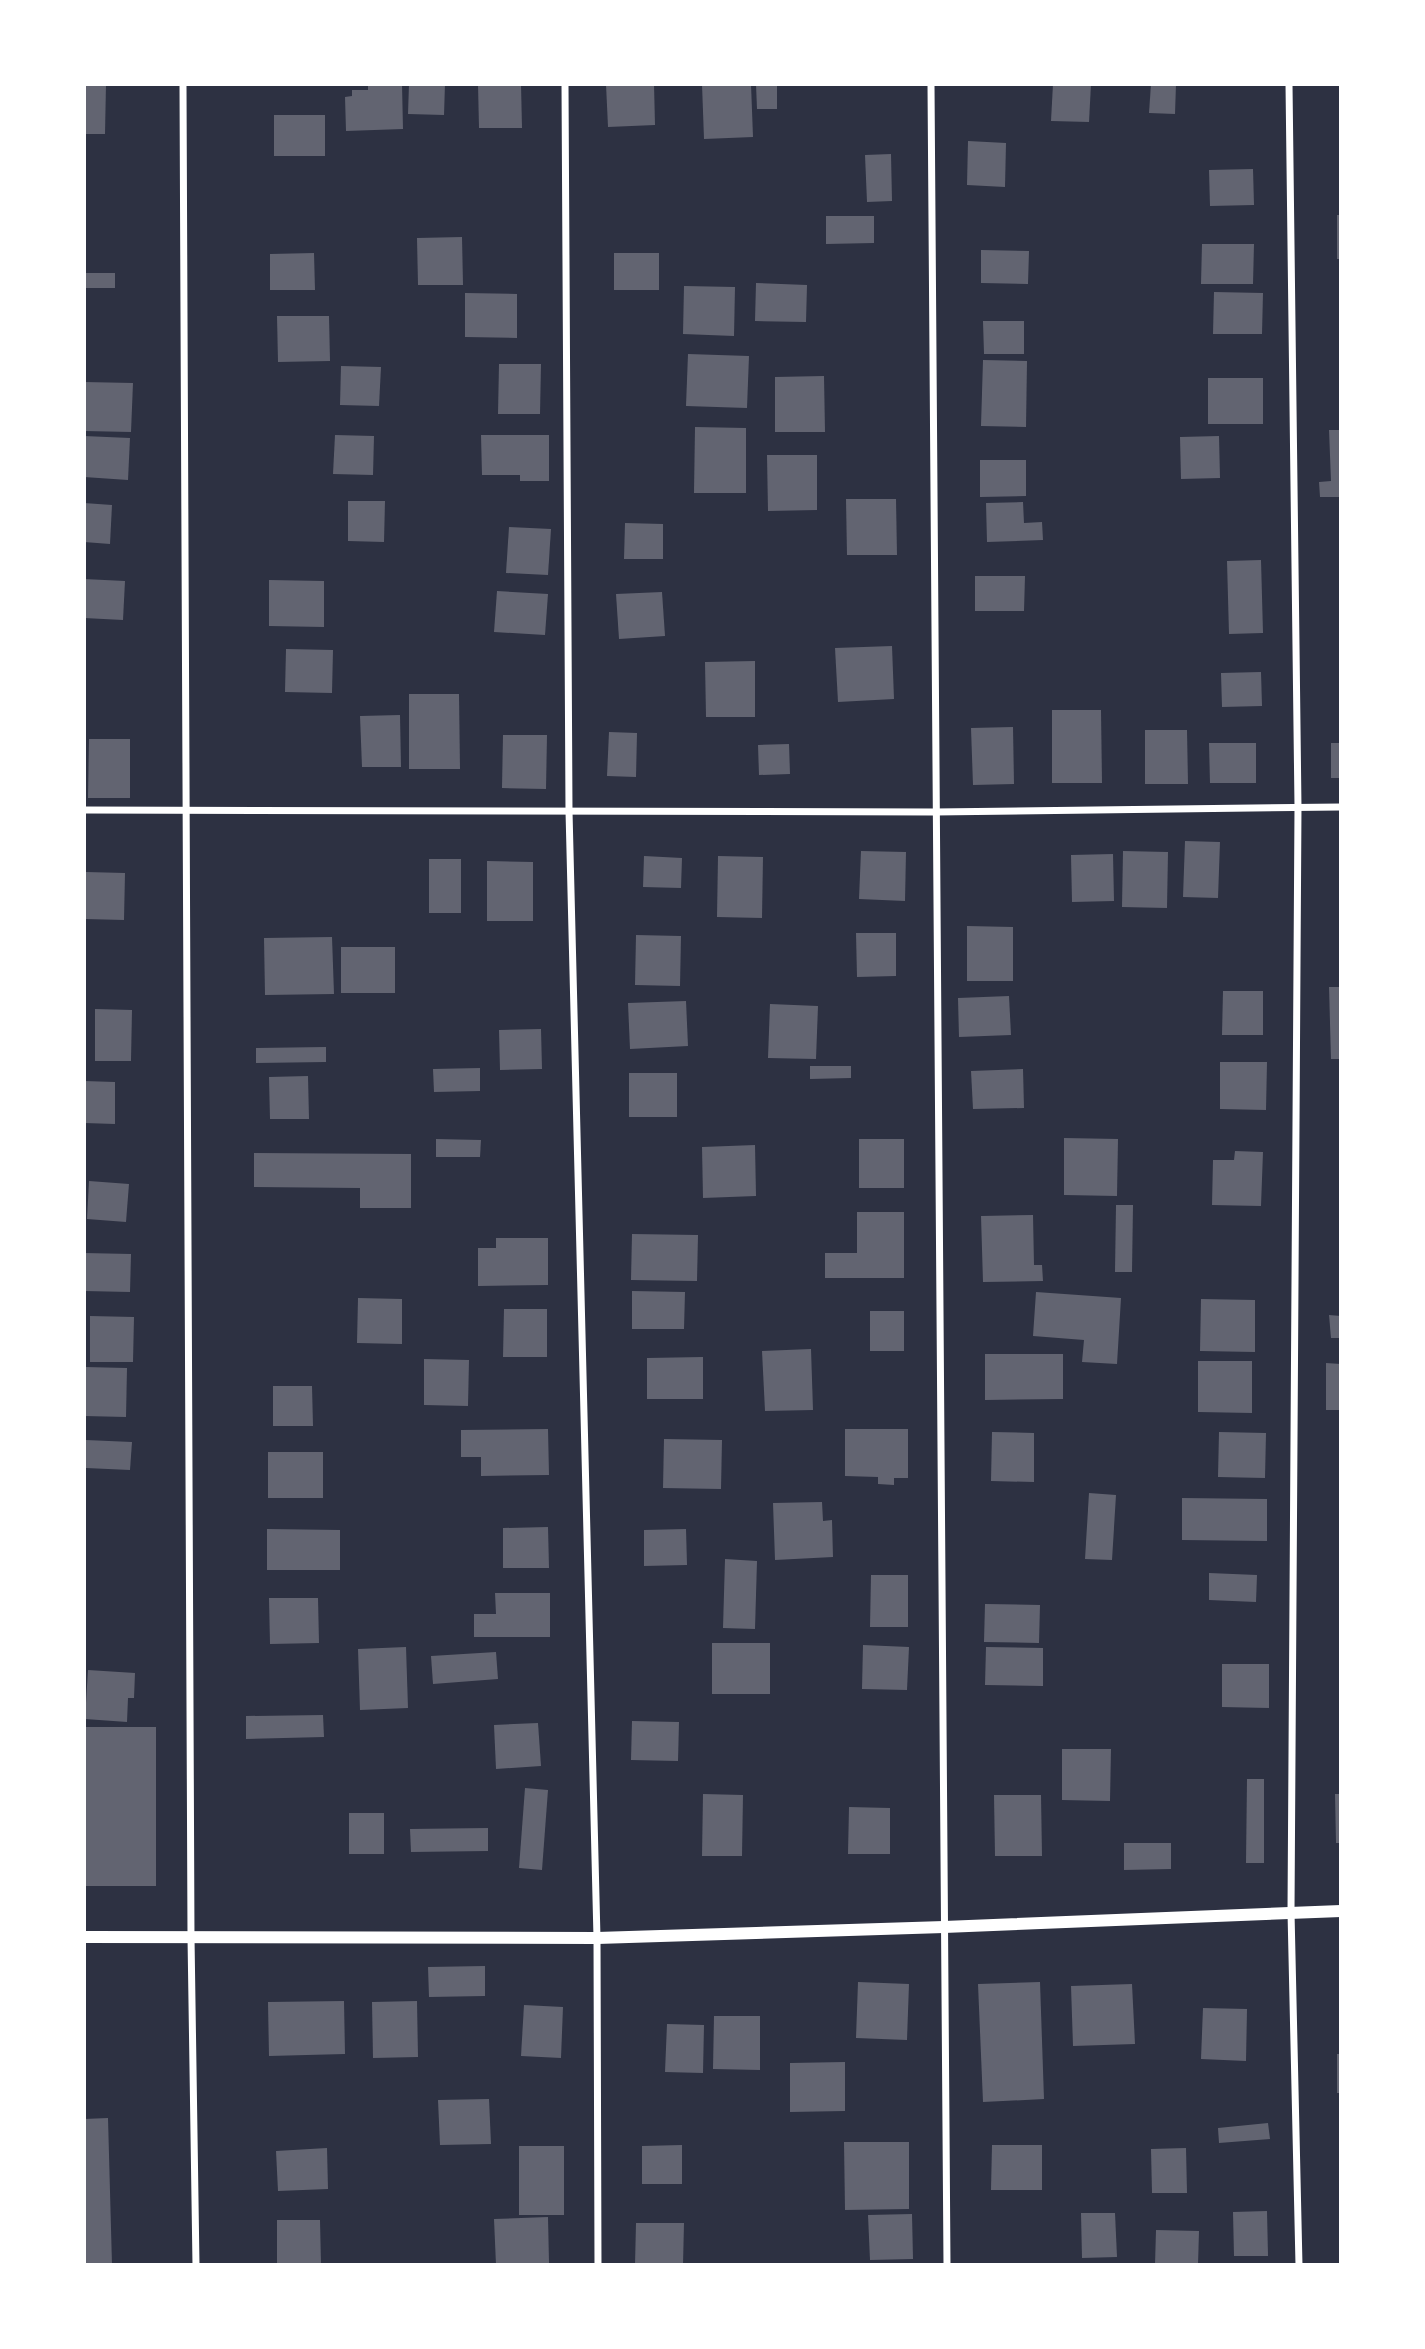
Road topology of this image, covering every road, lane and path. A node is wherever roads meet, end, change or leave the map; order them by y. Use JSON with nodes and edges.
{"nodes":[{"id":1,"x":183,"y":84,"type":"edge"},
{"id":2,"x":565,"y":84,"type":"edge"},
{"id":3,"x":931,"y":84,"type":"edge"},
{"id":4,"x":1289,"y":84,"type":"edge"},
{"id":5,"x":1298,"y":807,"type":"junction"},
{"id":6,"x":1341,"y":807,"type":"edge"},
{"id":7,"x":185,"y":809,"type":"junction"},
{"id":8,"x":84,"y":810,"type":"edge"},
{"id":9,"x":569,"y":811,"type":"junction"},
{"id":10,"x":935,"y":812,"type":"junction"},
{"id":11,"x":1341,"y":1911,"type":"edge"},
{"id":12,"x":1291,"y":1912,"type":"junction"},
{"id":13,"x":944,"y":1927,"type":"junction"},
{"id":14,"x":84,"y":1937,"type":"edge"},
{"id":15,"x":191,"y":1937,"type":"junction"},
{"id":16,"x":597,"y":1938,"type":"junction"},
{"id":17,"x":195,"y":2265,"type":"edge"},
{"id":18,"x":598,"y":2265,"type":"edge"},
{"id":19,"x":947,"y":2265,"type":"edge"},
{"id":20,"x":1299,"y":2265,"type":"edge"}],
"edges":[{"from":1,"to":7,"type":"street"},
{"from":2,"to":9,"type":"street"},
{"from":3,"to":10,"type":"street"},
{"from":4,"to":5,"type":"street"},
{"from":5,"to":6,"type":"street"},
{"from":5,"to":10,"type":"street"},
{"from":5,"to":12,"type":"street"},
{"from":7,"to":8,"type":"street"},
{"from":7,"to":9,"type":"street"},
{"from":7,"to":15,"type":"street"},
{"from":9,"to":10,"type":"street"},
{"from":9,"to":16,"type":"street"},
{"from":10,"to":13,"type":"street"},
{"from":11,"to":12,"type":"street"},
{"from":12,"to":13,"type":"street"},
{"from":12,"to":20,"type":"street"},
{"from":13,"to":16,"type":"street"},
{"from":13,"to":19,"type":"street"},
{"from":14,"to":15,"type":"street"},
{"from":15,"to":16,"type":"street"},
{"from":15,"to":17,"type":"street"},
{"from":16,"to":18,"type":"street"}]}
